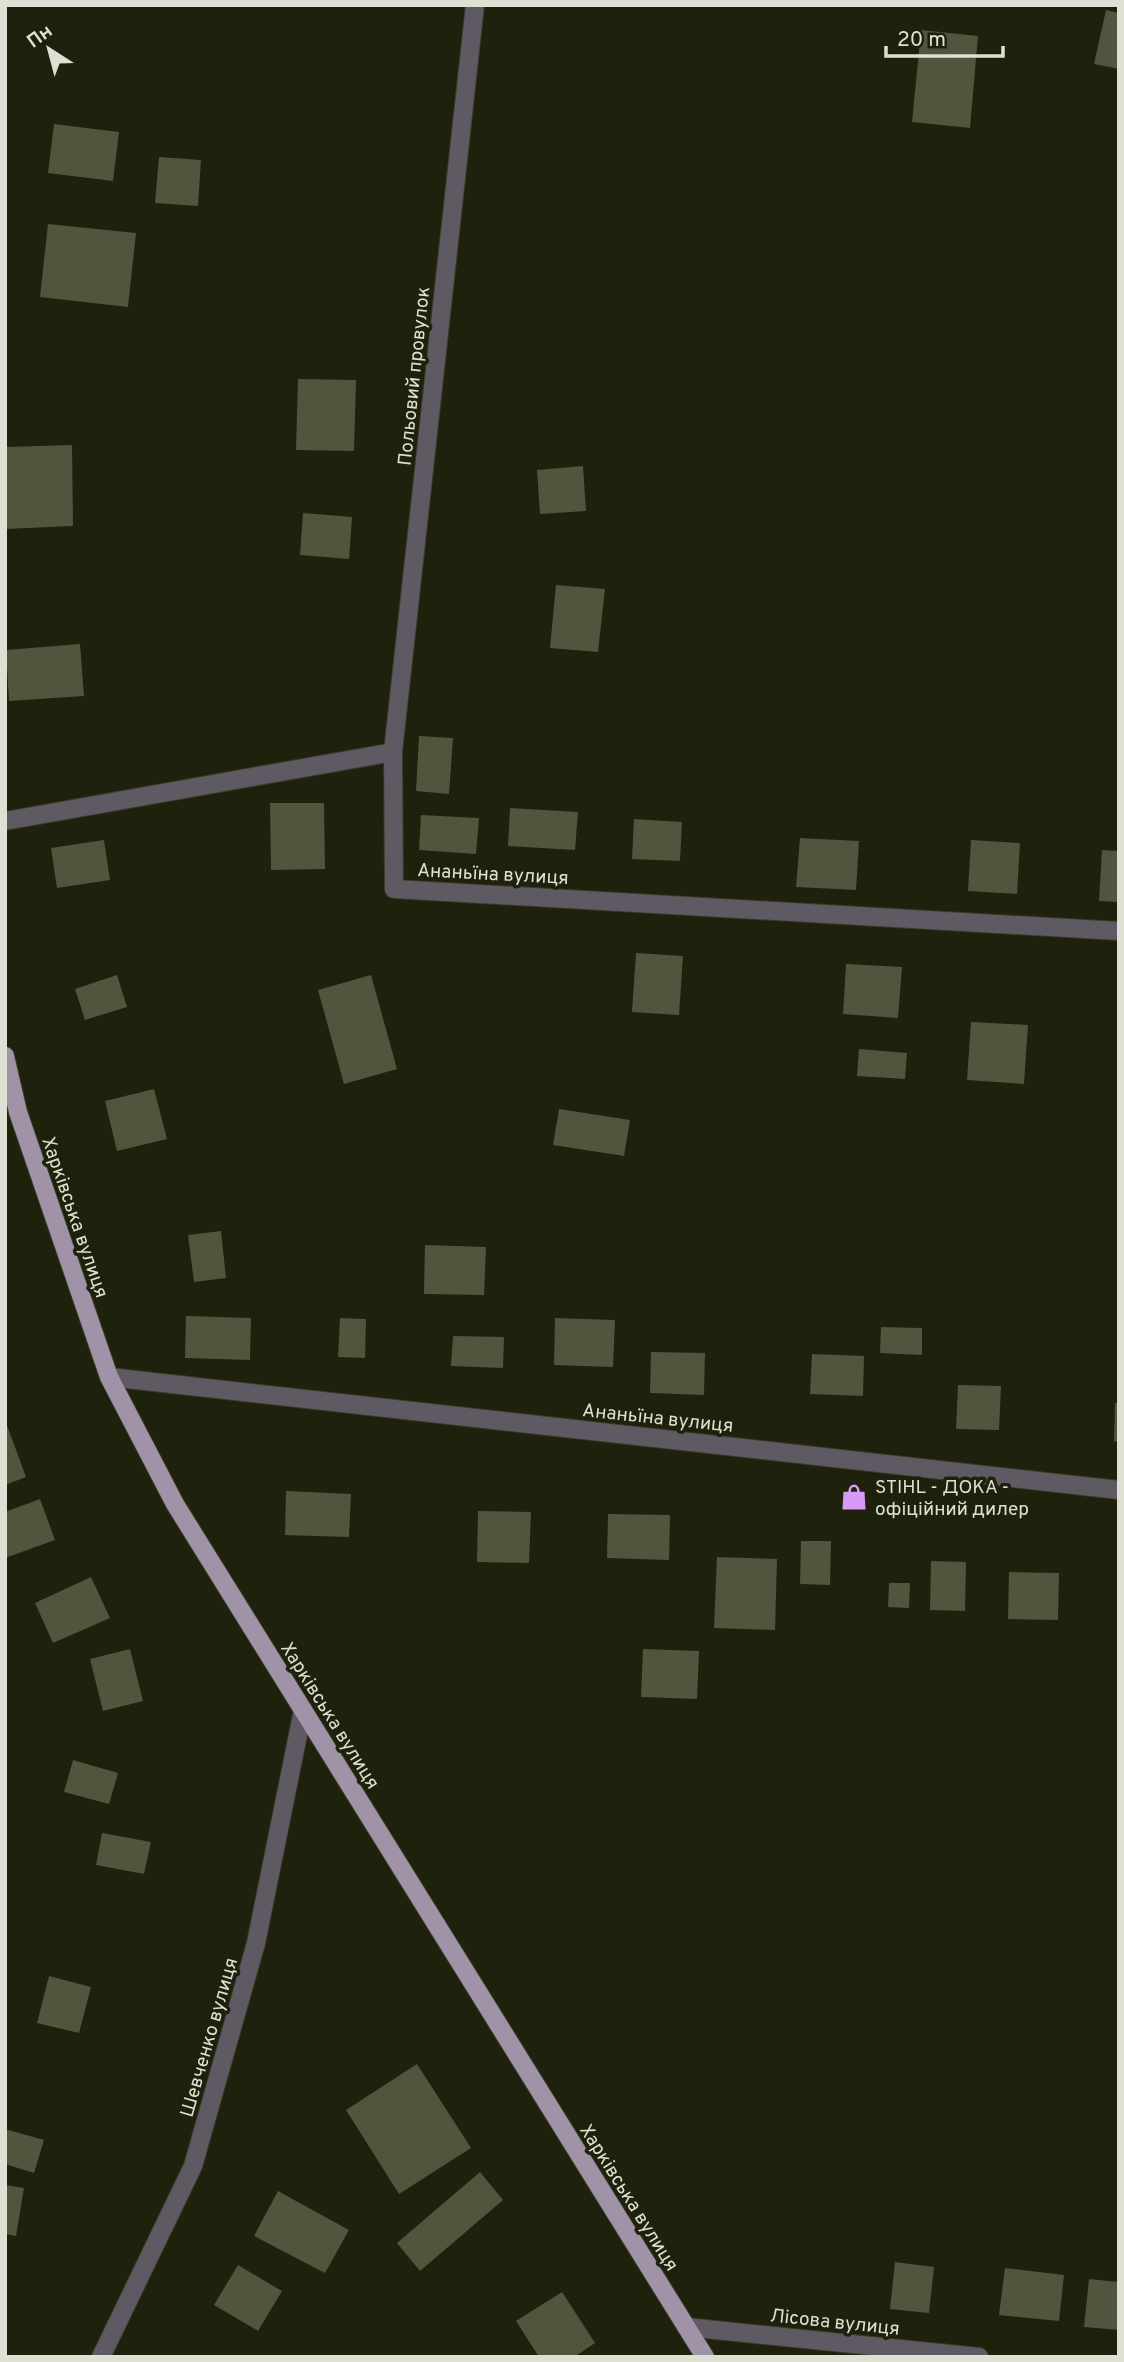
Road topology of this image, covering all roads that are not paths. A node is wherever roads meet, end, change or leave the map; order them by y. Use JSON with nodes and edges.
{"nodes":[{"id":1,"x":475,"y":5,"type":"edge"},
{"id":2,"x":393,"y":752,"type":"junction"},
{"id":3,"x":5,"y":821,"type":"edge"},
{"id":4,"x":1119,"y":931,"type":"edge"},
{"id":5,"x":5,"y":1056,"type":"edge"},
{"id":6,"x":109,"y":1377,"type":"junction"},
{"id":7,"x":1119,"y":1490,"type":"edge"},
{"id":8,"x":303,"y":1710,"type":"junction"},
{"id":9,"x":687,"y":2327,"type":"junction"},
{"id":10,"x":101,"y":2357,"type":"edge"},
{"id":11,"x":705,"y":2357,"type":"edge"},
{"id":12,"x":979,"y":2357,"type":"edge"}],
"edges":[{"from":1,"to":2,"type":"street","name":"Польовий провулок"},
{"from":2,"to":3,"type":"street"},
{"from":2,"to":4,"type":"street","name":"Ананьїна вулиця"},
{"from":5,"to":6,"type":"main road","name":"Харківська вулиця"},
{"from":6,"to":7,"type":"street","name":"Ананьїна вулиця"},
{"from":6,"to":8,"type":"main road","name":"Харківська вулиця"},
{"from":8,"to":9,"type":"main road","name":"Харківська вулиця"},
{"from":8,"to":10,"type":"street","name":"Шевченко вулиця"},
{"from":9,"to":11,"type":"main road","name":"Харківська вулиця"},
{"from":9,"to":12,"type":"street","name":"Лісова вулиця"}]}
